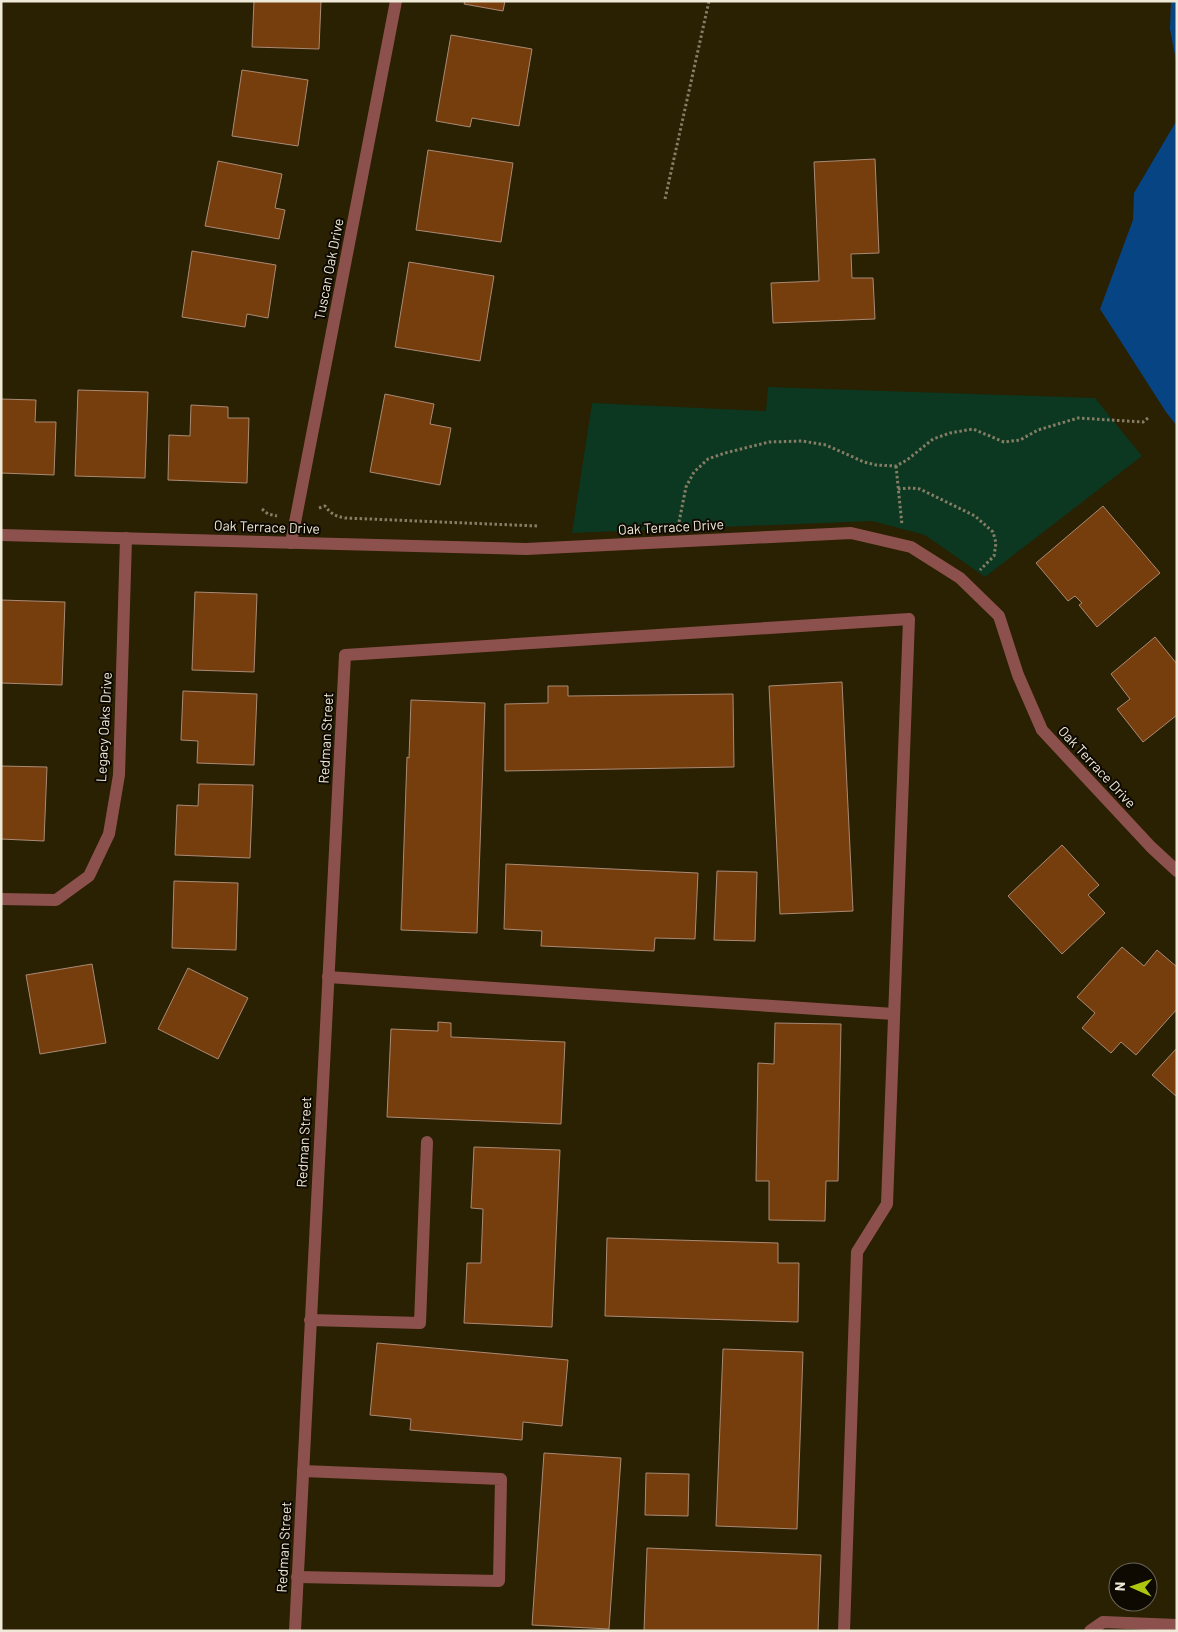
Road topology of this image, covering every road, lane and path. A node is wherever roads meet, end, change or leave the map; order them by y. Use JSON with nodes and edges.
{"nodes":[{"id":1,"x":396,"y":1,"type":"edge"},
{"id":2,"x":709,"y":1,"type":"edge"},
{"id":3,"x":665,"y":199,"type":"dead end"},
{"id":4,"x":1148,"y":418,"type":"dead end"},
{"id":5,"x":896,"y":466,"type":"junction"},
{"id":6,"x":898,"y":489,"type":"junction"},
{"id":7,"x":325,"y":506,"type":"dead end"},
{"id":8,"x":673,"y":522,"type":"dead end"},
{"id":9,"x":546,"y":526,"type":"dead end"},
{"id":10,"x":1,"y":535,"type":"edge"},
{"id":11,"x":126,"y":538,"type":"junction"},
{"id":12,"x":291,"y":543,"type":"junction"},
{"id":13,"x":902,"y":545,"type":"junction"},
{"id":14,"x":965,"y":583,"type":"junction"},
{"id":15,"x":1177,"y":871,"type":"edge"},
{"id":16,"x":1,"y":899,"type":"edge"},
{"id":17,"x":328,"y":977,"type":"junction"},
{"id":18,"x":894,"y":1014,"type":"junction"},
{"id":19,"x":427,"y":1142,"type":"dead end"},
{"id":20,"x":310,"y":1320,"type":"junction"},
{"id":21,"x":303,"y":1470,"type":"junction"},
{"id":22,"x":297,"y":1577,"type":"junction"},
{"id":23,"x":1177,"y":1625,"type":"edge"},
{"id":24,"x":295,"y":1631,"type":"edge"},
{"id":25,"x":844,"y":1631,"type":"edge"},
{"id":26,"x":1090,"y":1631,"type":"edge"}],
"edges":[{"from":1,"to":12,"type":"street","name":"Tuscan Oak Drive"},
{"from":2,"to":3,"type":"path"},
{"from":4,"to":5,"type":"path"},
{"from":5,"to":6,"type":"path"},
{"from":5,"to":8,"type":"path"},
{"from":6,"to":13,"type":"path"},
{"from":6,"to":14,"type":"path"},
{"from":7,"to":9,"type":"path"},
{"from":10,"to":11,"type":"street","name":"Oak Terrace Drive"},
{"from":11,"to":12,"type":"street","name":"Oak Terrace Drive"},
{"from":11,"to":16,"type":"street","name":"Legacy Oaks Drive"},
{"from":12,"to":13,"type":"street","name":"Oak Terrace Drive"},
{"from":13,"to":14,"type":"street","name":"Oak Terrace Drive"},
{"from":14,"to":15,"type":"street","name":"Oak Terrace Drive"},
{"from":17,"to":18,"type":"street"},
{"from":17,"to":18,"type":"street","name":"Redman Street"},
{"from":17,"to":20,"type":"street","name":"Redman Street"},
{"from":18,"to":25,"type":"street"},
{"from":19,"to":20,"type":"street"},
{"from":20,"to":21,"type":"street","name":"Redman Street"},
{"from":21,"to":22,"type":"street","name":"Redman Street"},
{"from":21,"to":22,"type":"street"},
{"from":22,"to":24,"type":"street","name":"Redman Street"},
{"from":23,"to":26,"type":"street"}]}
